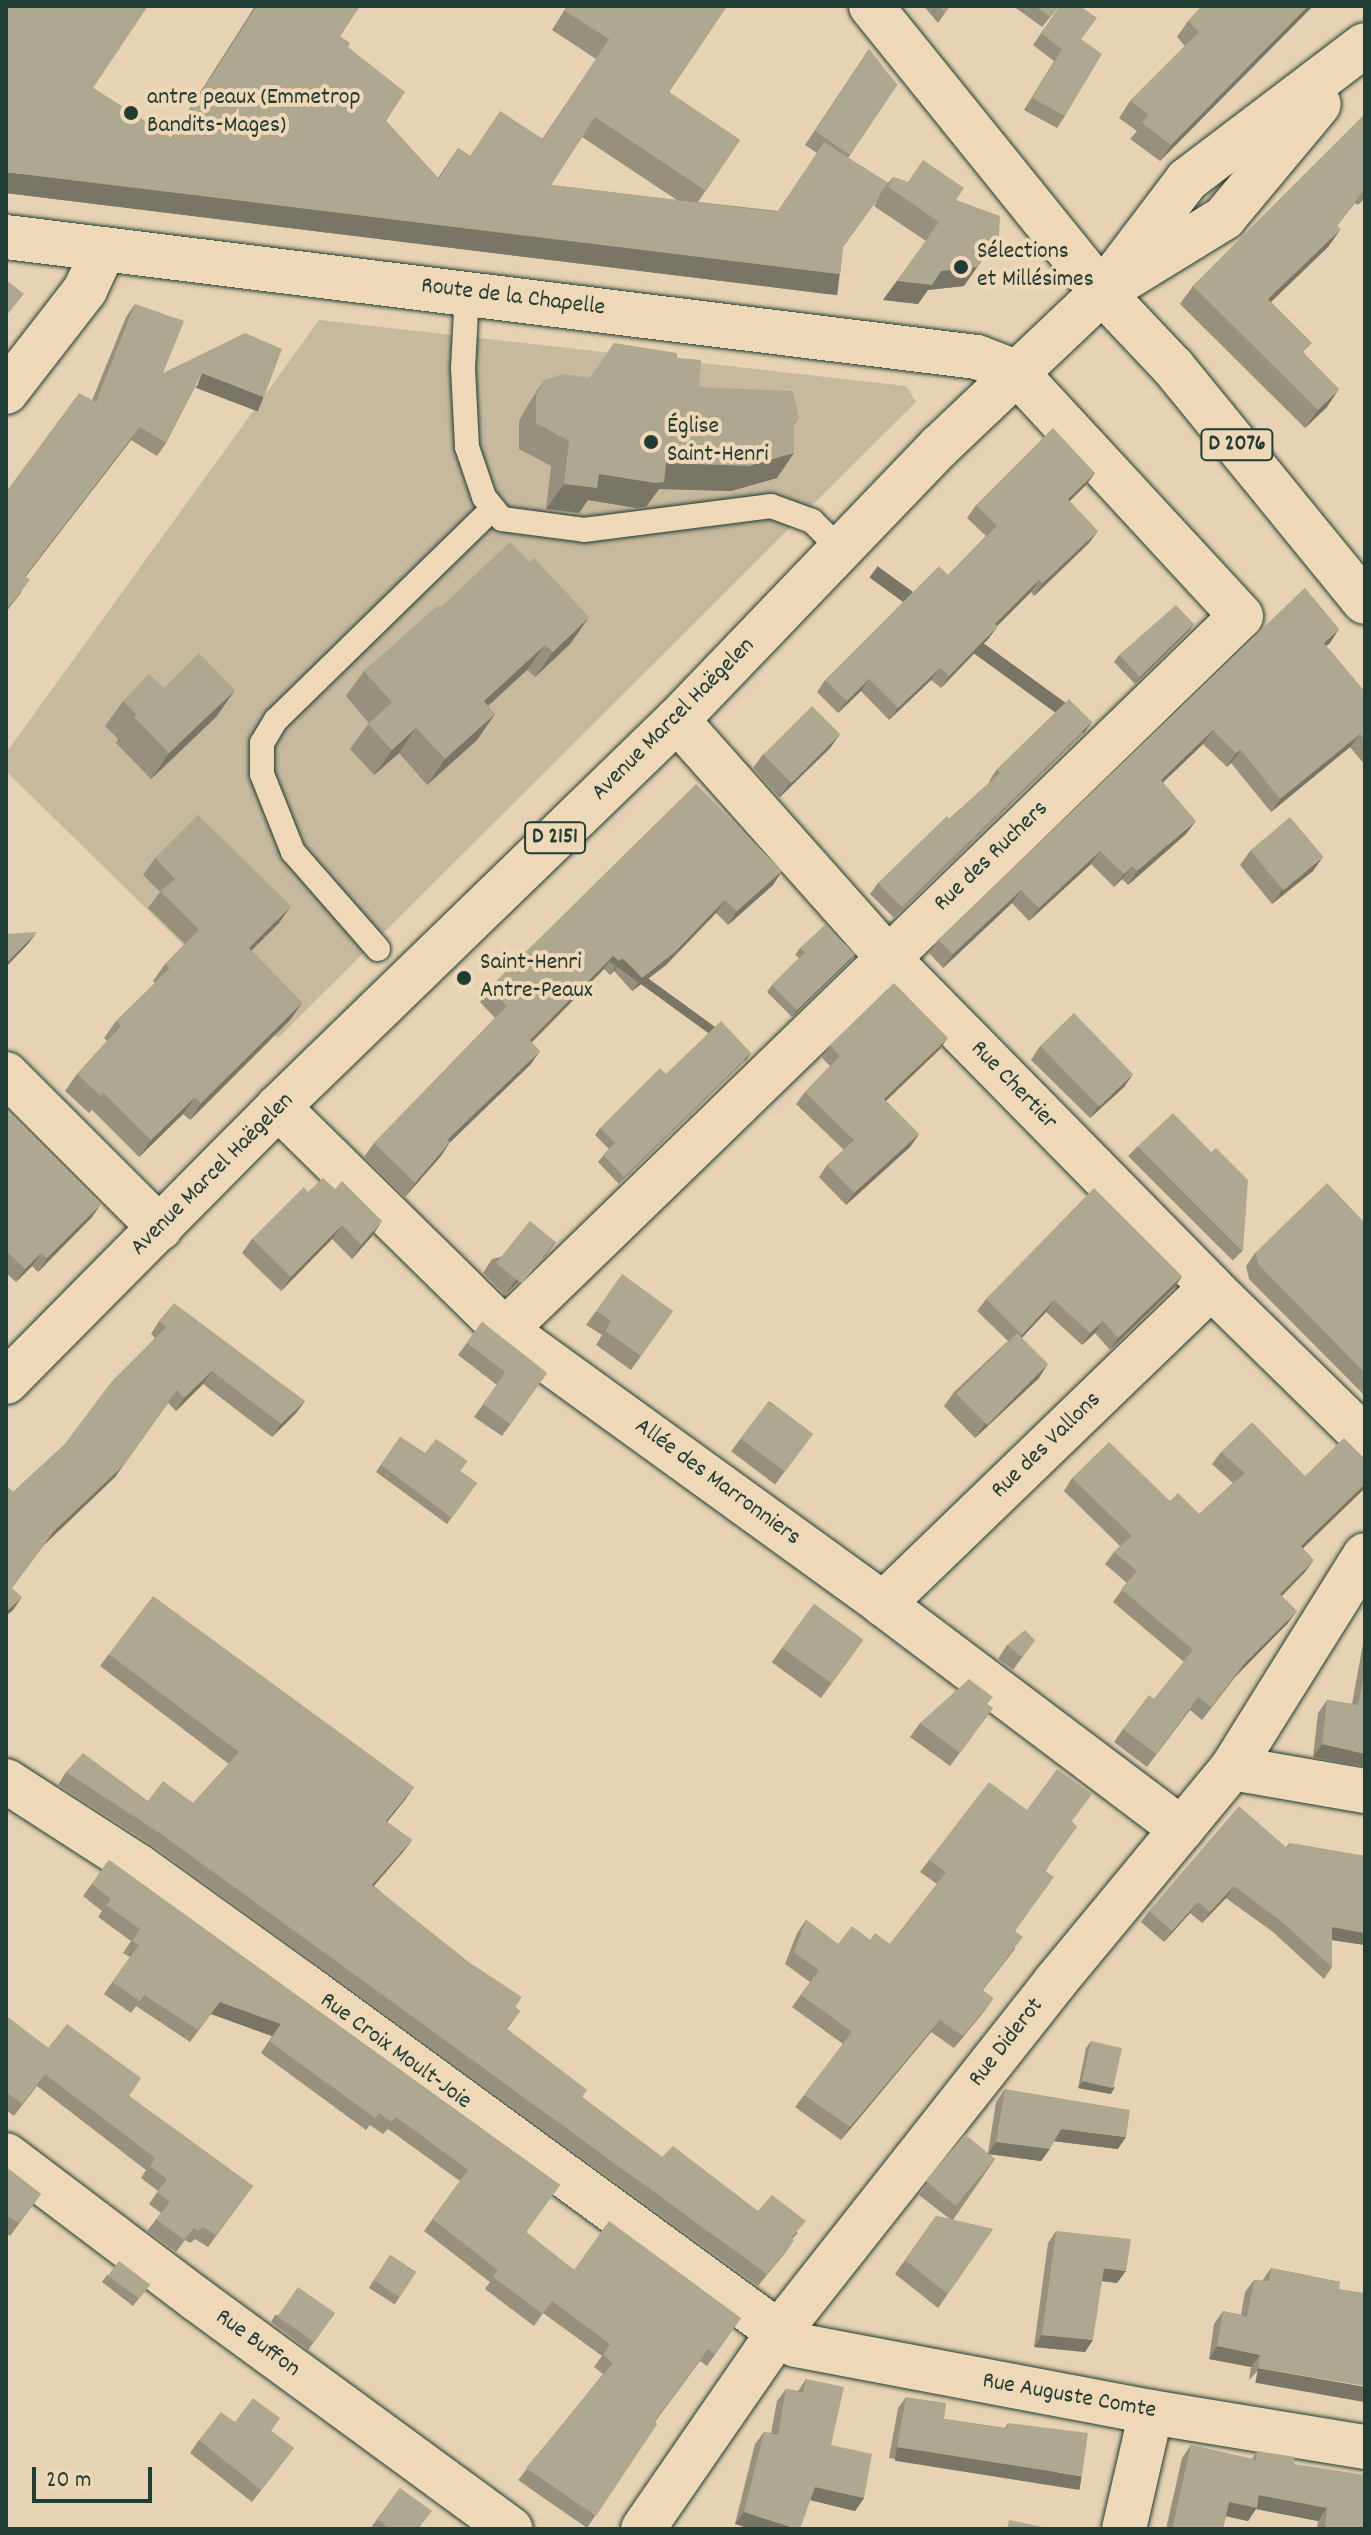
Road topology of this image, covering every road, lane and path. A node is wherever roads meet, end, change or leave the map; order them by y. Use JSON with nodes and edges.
{"nodes":[{"id":1,"x":871,"y":6,"type":"edge"},
{"id":2,"x":1365,"y":48,"type":"edge"},
{"id":3,"x":6,"y":237,"type":"edge"},
{"id":4,"x":104,"y":249,"type":"junction"},
{"id":5,"x":467,"y":292,"type":"junction"},
{"id":6,"x":1102,"y":292,"type":"junction"},
{"id":7,"x":1016,"y":372,"type":"junction"},
{"id":8,"x":6,"y":392,"type":"edge"},
{"id":9,"x":493,"y":508,"type":"junction"},
{"id":10,"x":840,"y":549,"type":"junction"},
{"id":11,"x":1365,"y":602,"type":"edge"},
{"id":12,"x":677,"y":720,"type":"junction"},
{"id":13,"x":378,"y":949,"type":"dead end"},
{"id":14,"x":888,"y":958,"type":"junction"},
{"id":15,"x":6,"y":1074,"type":"edge"},
{"id":16,"x":278,"y":1107,"type":"junction"},
{"id":17,"x":160,"y":1228,"type":"junction"},
{"id":18,"x":1211,"y":1287,"type":"junction"},
{"id":19,"x":505,"y":1330,"type":"junction"},
{"id":20,"x":6,"y":1382,"type":"edge"},
{"id":21,"x":1365,"y":1438,"type":"edge"},
{"id":22,"x":1365,"y":1555,"type":"edge"},
{"id":23,"x":883,"y":1604,"type":"junction"},
{"id":24,"x":1232,"y":1768,"type":"junction"},
{"id":25,"x":6,"y":1781,"type":"edge"},
{"id":26,"x":1365,"y":1791,"type":"edge"},
{"id":27,"x":1182,"y":1829,"type":"junction"},
{"id":28,"x":6,"y":2155,"type":"edge"},
{"id":29,"x":778,"y":2333,"type":"junction"},
{"id":30,"x":1151,"y":2412,"type":"junction"},
{"id":31,"x":1365,"y":2447,"type":"edge"},
{"id":32,"x":511,"y":2529,"type":"edge"},
{"id":33,"x":643,"y":2529,"type":"edge"},
{"id":34,"x":1124,"y":2529,"type":"edge"}],
"edges":[{"from":1,"to":6,"type":"street","number":"D 2076"},
{"from":2,"to":6,"type":"street","name":"Avenue Marcel Haëgelen"},
{"from":3,"to":4,"type":"street","name":"Route de la Chapelle"},
{"from":4,"to":5,"type":"street","name":"Route de la Chapelle"},
{"from":4,"to":8,"type":"street"},
{"from":5,"to":7,"type":"street","name":"Route de la Chapelle"},
{"from":5,"to":9,"type":"lane"},
{"from":6,"to":7,"type":"street","name":"Avenue Marcel Haëgelen","number":"D 2151"},
{"from":6,"to":11,"type":"street","number":"D 2076"},
{"from":7,"to":10,"type":"street","name":"Avenue Marcel Haëgelen","number":"D 2151"},
{"from":7,"to":14,"type":"street","name":"Rue des Ruchers"},
{"from":9,"to":10,"type":"lane"},
{"from":9,"to":13,"type":"lane"},
{"from":10,"to":12,"type":"street","name":"Avenue Marcel Haëgelen","number":"D 2151"},
{"from":12,"to":14,"type":"street","name":"Rue Chertier"},
{"from":12,"to":16,"type":"street","name":"Avenue Marcel Haëgelen","number":"D 2151"},
{"from":14,"to":18,"type":"street","name":"Rue Chertier"},
{"from":14,"to":19,"type":"street","name":"Rue des Ruchers"},
{"from":15,"to":17,"type":"street"},
{"from":16,"to":17,"type":"street","name":"Avenue Marcel Haëgelen","number":"D 2151"},
{"from":16,"to":19,"type":"street","name":"Allée des Marronniers"},
{"from":17,"to":20,"type":"street","name":"Avenue Marcel Haëgelen","number":"D 2151"},
{"from":18,"to":21,"type":"street","name":"Rue Chertier"},
{"from":18,"to":23,"type":"street","name":"Rue des Vallons"},
{"from":19,"to":23,"type":"street","name":"Allée des Marronniers"},
{"from":22,"to":24,"type":"street","name":"Rue Diderot"},
{"from":23,"to":27,"type":"street","name":"Allée des Marronniers"},
{"from":24,"to":26,"type":"street"},
{"from":24,"to":27,"type":"street","name":"Rue Diderot"},
{"from":25,"to":29,"type":"street","name":"Rue Croix Moult-Joie"},
{"from":27,"to":29,"type":"street","name":"Rue Diderot"},
{"from":28,"to":32,"type":"street","name":"Rue Buffon"},
{"from":29,"to":30,"type":"street","name":"Rue Auguste Comte"},
{"from":29,"to":33,"type":"street","name":"Rue Diderot"},
{"from":30,"to":31,"type":"street","name":"Rue Auguste Comte"},
{"from":30,"to":34,"type":"street"}]}
